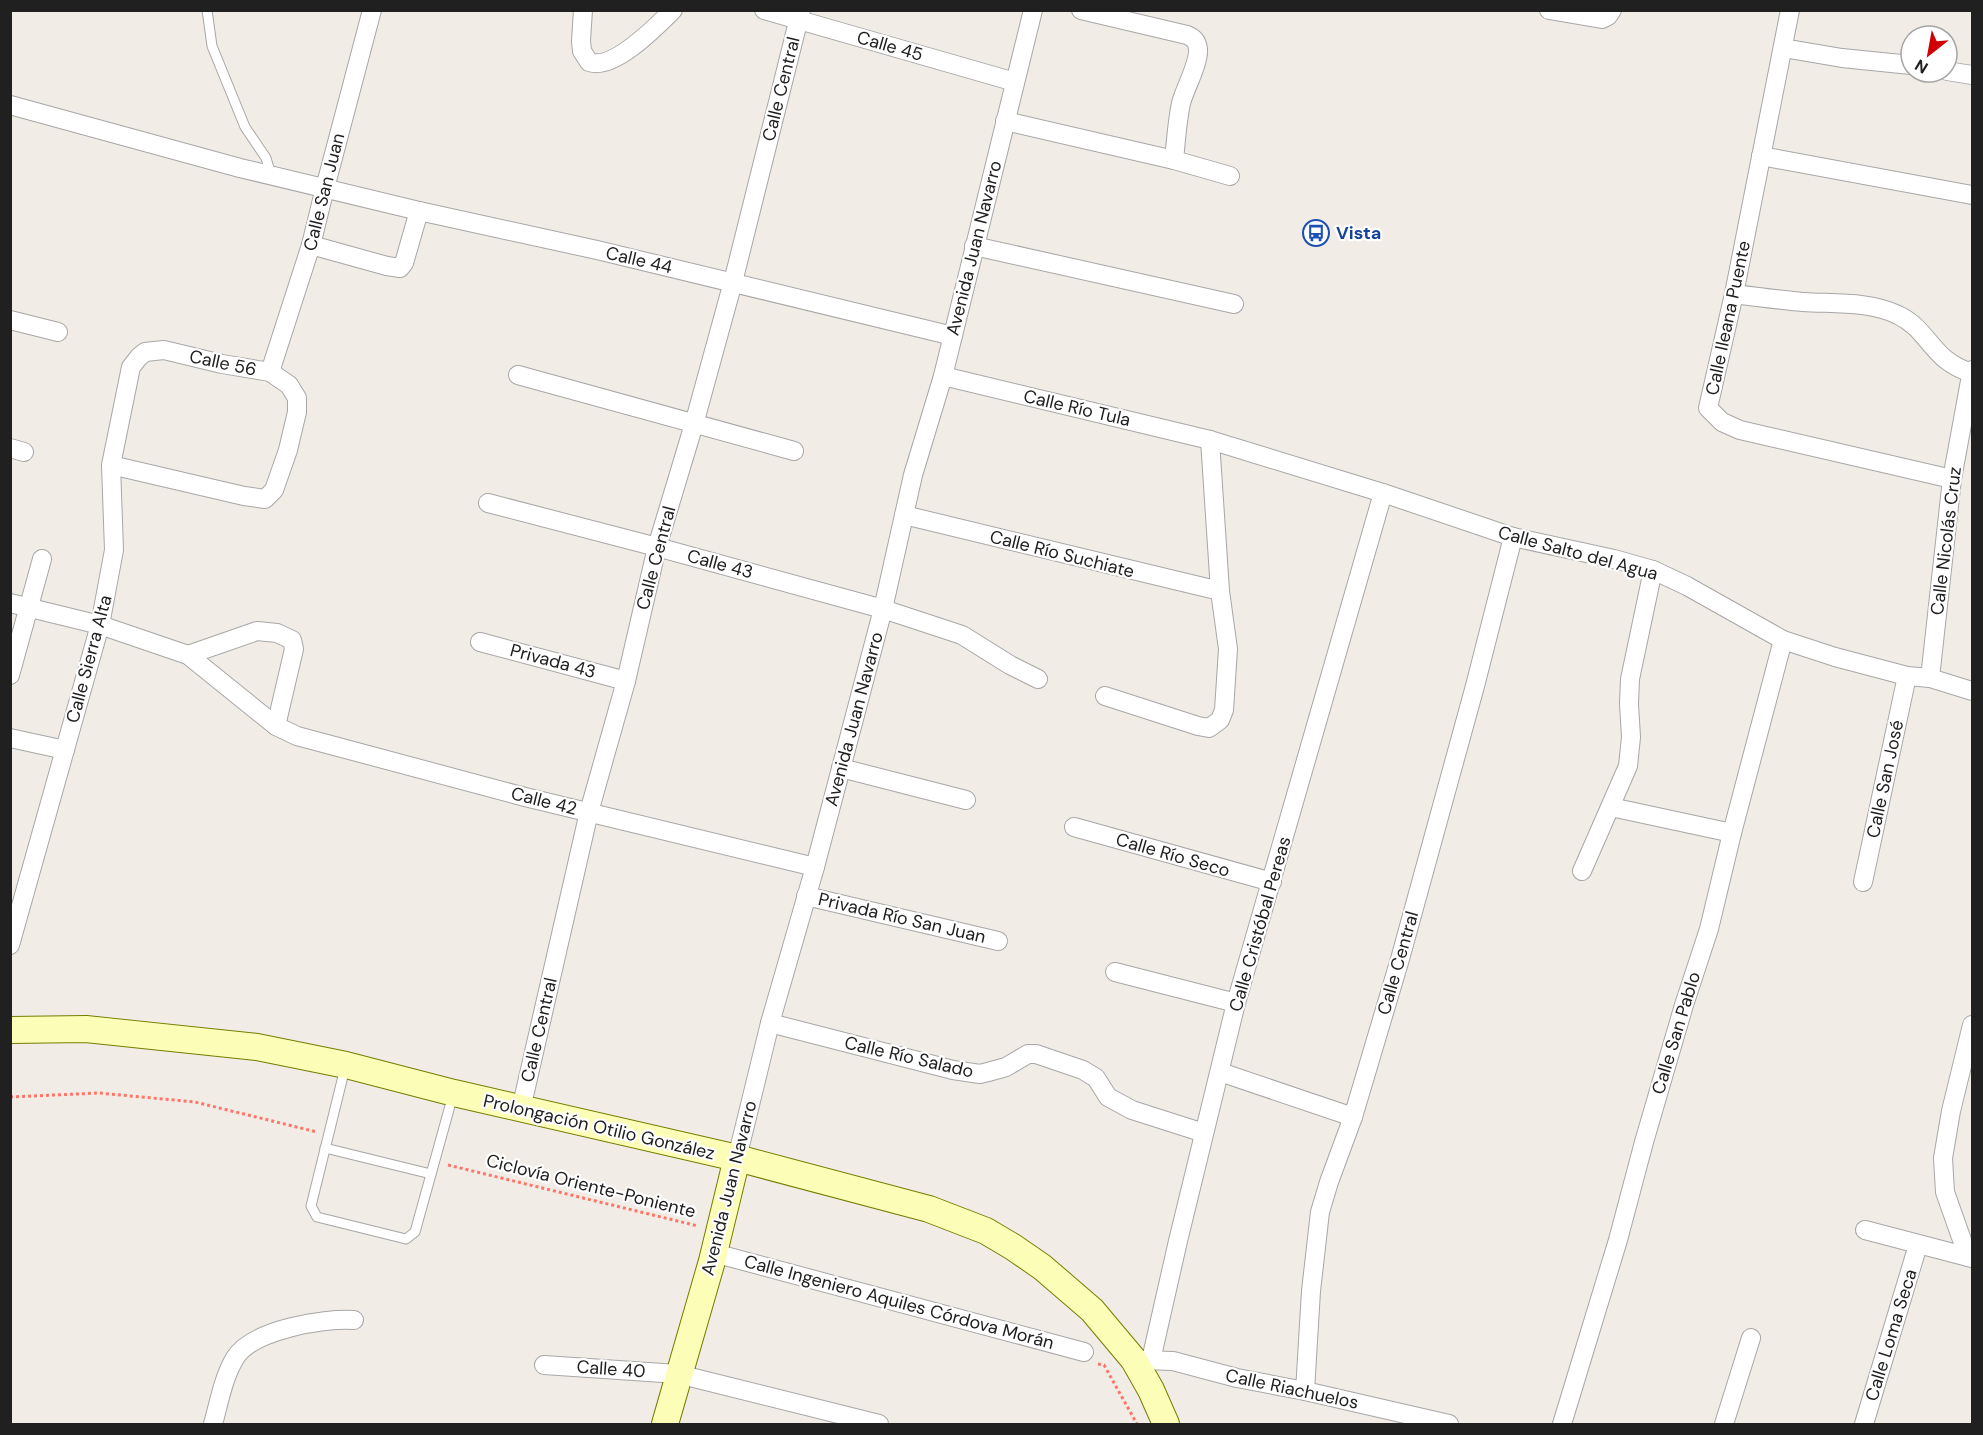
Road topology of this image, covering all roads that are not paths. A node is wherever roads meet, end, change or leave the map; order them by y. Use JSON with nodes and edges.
{"nodes":[{"id":1,"x":207,"y":10,"type":"edge"},
{"id":2,"x":372,"y":10,"type":"edge"},
{"id":3,"x":583,"y":10,"type":"edge"},
{"id":4,"x":673,"y":10,"type":"edge"},
{"id":5,"x":764,"y":10,"type":"edge"},
{"id":6,"x":1033,"y":10,"type":"edge"},
{"id":7,"x":1081,"y":10,"type":"edge"},
{"id":8,"x":1612,"y":10,"type":"edge"},
{"id":9,"x":1790,"y":10,"type":"edge"},
{"id":10,"x":1552,"y":11,"type":"edge"},
{"id":11,"x":800,"y":15,"type":"edge"},
{"id":12,"x":1784,"y":48,"type":"junction"},
{"id":13,"x":1899,"y":64,"type":"edge"},
{"id":14,"x":1015,"y":82,"type":"junction"},
{"id":15,"x":10,"y":105,"type":"edge"},
{"id":16,"x":1005,"y":121,"type":"junction"},
{"id":17,"x":1761,"y":156,"type":"junction"},
{"id":18,"x":1174,"y":160,"type":"junction"},
{"id":19,"x":271,"y":175,"type":"junction"},
{"id":20,"x":1230,"y":176,"type":"dead end"},
{"id":21,"x":325,"y":188,"type":"junction"},
{"id":22,"x":1972,"y":195,"type":"edge"},
{"id":23,"x":419,"y":211,"type":"junction"},
{"id":24,"x":311,"y":245,"type":"junction"},
{"id":25,"x":974,"y":246,"type":"junction"},
{"id":26,"x":733,"y":282,"type":"junction"},
{"id":27,"x":1734,"y":294,"type":"junction"},
{"id":28,"x":1234,"y":304,"type":"dead end"},
{"id":29,"x":10,"y":320,"type":"edge"},
{"id":30,"x":58,"y":332,"type":"dead end"},
{"id":31,"x":953,"y":336,"type":"junction"},
{"id":32,"x":131,"y":368,"type":"joint"},
{"id":33,"x":1972,"y":371,"type":"edge"},
{"id":34,"x":270,"y":372,"type":"junction"},
{"id":35,"x":518,"y":375,"type":"dead end"},
{"id":36,"x":943,"y":376,"type":"junction"},
{"id":37,"x":694,"y":424,"type":"junction"},
{"id":38,"x":1210,"y":440,"type":"junction"},
{"id":39,"x":794,"y":451,"type":"dead end"},
{"id":40,"x":111,"y":465,"type":"junction"},
{"id":41,"x":1952,"y":479,"type":"junction"},
{"id":42,"x":1383,"y":493,"type":"junction"},
{"id":43,"x":488,"y":503,"type":"dead end"},
{"id":44,"x":904,"y":515,"type":"junction"},
{"id":45,"x":1512,"y":537,"type":"junction"},
{"id":46,"x":657,"y":547,"type":"junction"},
{"id":47,"x":42,"y":559,"type":"dead end"},
{"id":48,"x":1653,"y":570,"type":"junction"},
{"id":49,"x":1220,"y":591,"type":"junction"},
{"id":50,"x":19,"y":605,"type":"edge"},
{"id":51,"x":883,"y":609,"type":"junction"},
{"id":52,"x":100,"y":626,"type":"junction"},
{"id":53,"x":1783,"y":640,"type":"junction"},
{"id":54,"x":480,"y":642,"type":"dead end"},
{"id":55,"x":188,"y":655,"type":"junction"},
{"id":56,"x":10,"y":675,"type":"edge"},
{"id":57,"x":1907,"y":676,"type":"junction"},
{"id":58,"x":1930,"y":678,"type":"junction"},
{"id":59,"x":1038,"y":679,"type":"dead end"},
{"id":60,"x":626,"y":681,"type":"junction"},
{"id":61,"x":1972,"y":691,"type":"edge"},
{"id":62,"x":1105,"y":696,"type":"dead end"},
{"id":63,"x":276,"y":726,"type":"junction"},
{"id":64,"x":10,"y":738,"type":"edge"},
{"id":65,"x":65,"y":750,"type":"junction"},
{"id":66,"x":841,"y":768,"type":"junction"},
{"id":67,"x":966,"y":800,"type":"dead end"},
{"id":68,"x":1611,"y":807,"type":"junction"},
{"id":69,"x":589,"y":812,"type":"junction"},
{"id":70,"x":1074,"y":827,"type":"dead end"},
{"id":71,"x":1732,"y":833,"type":"junction"},
{"id":72,"x":815,"y":867,"type":"junction"},
{"id":73,"x":1582,"y":871,"type":"dead end"},
{"id":74,"x":1272,"y":882,"type":"junction"},
{"id":75,"x":1863,"y":882,"type":"dead end"},
{"id":76,"x":806,"y":896,"type":"junction"},
{"id":77,"x":998,"y":941,"type":"dead end"},
{"id":78,"x":10,"y":945,"type":"edge"},
{"id":79,"x":1115,"y":972,"type":"dead end"},
{"id":80,"x":1236,"y":1003,"type":"junction"},
{"id":81,"x":770,"y":1023,"type":"junction"},
{"id":82,"x":1972,"y":1025,"type":"edge"},
{"id":83,"x":10,"y":1030,"type":"edge"},
{"id":84,"x":346,"y":1065,"type":"junction"},
{"id":85,"x":1967,"y":1068,"type":"edge"},
{"id":86,"x":1220,"y":1072,"type":"junction"},
{"id":87,"x":454,"y":1093,"type":"junction"},
{"id":88,"x":521,"y":1109,"type":"junction"},
{"id":89,"x":1353,"y":1117,"type":"junction"},
{"id":90,"x":1204,"y":1133,"type":"junction"},
{"id":91,"x":325,"y":1148,"type":"junction"},
{"id":92,"x":737,"y":1158,"type":"junction"},
{"id":93,"x":431,"y":1174,"type":"junction"},
{"id":94,"x":1865,"y":1230,"type":"dead end"},
{"id":95,"x":1918,"y":1245,"type":"junction"},
{"id":96,"x":714,"y":1252,"type":"junction"},
{"id":97,"x":1970,"y":1258,"type":"edge"},
{"id":98,"x":354,"y":1320,"type":"dead end"},
{"id":99,"x":1751,"y":1338,"type":"dead end"},
{"id":100,"x":1088,"y":1357,"type":"road end"},
{"id":101,"x":1143,"y":1360,"type":"junction"},
{"id":102,"x":544,"y":1365,"type":"dead end"},
{"id":103,"x":678,"y":1374,"type":"junction"},
{"id":104,"x":1305,"y":1391,"type":"junction"},
{"id":105,"x":1419,"y":1421,"type":"edge"},
{"id":106,"x":213,"y":1425,"type":"edge"},
{"id":107,"x":665,"y":1425,"type":"edge"},
{"id":108,"x":879,"y":1425,"type":"edge"},
{"id":109,"x":1166,"y":1425,"type":"edge"},
{"id":110,"x":1449,"y":1425,"type":"edge"},
{"id":111,"x":1562,"y":1425,"type":"edge"},
{"id":112,"x":1724,"y":1425,"type":"edge"},
{"id":113,"x":1864,"y":1425,"type":"edge"}],
"edges":[{"from":1,"to":19,"type":"lane"},
{"from":2,"to":21,"type":"street","name":"Calle San Juan"},
{"from":3,"to":4,"type":"street"},
{"from":5,"to":11,"type":"street","name":"Calle 45"},
{"from":6,"to":14,"type":"street","name":"Avenida Juan Navarro"},
{"from":7,"to":18,"type":"street"},
{"from":8,"to":10,"type":"street"},
{"from":9,"to":12,"type":"street","name":"Calle Ileana Puente"},
{"from":11,"to":14,"type":"street","name":"Calle 45"},
{"from":11,"to":26,"type":"street","name":"Calle Central"},
{"from":12,"to":13,"type":"street"},
{"from":12,"to":17,"type":"street","name":"Calle Ileana Puente"},
{"from":14,"to":16,"type":"street","name":"Avenida Juan Navarro"},
{"from":15,"to":19,"type":"street","name":"Calle 44"},
{"from":16,"to":18,"type":"street"},
{"from":16,"to":25,"type":"street","name":"Avenida Juan Navarro"},
{"from":17,"to":22,"type":"street"},
{"from":17,"to":27,"type":"street","name":"Calle Ileana Puente"},
{"from":18,"to":20,"type":"street"},
{"from":19,"to":21,"type":"street","name":"Calle 44"},
{"from":21,"to":23,"type":"street","name":"Calle 44"},
{"from":21,"to":24,"type":"street","name":"Calle San Juan"},
{"from":23,"to":24,"type":"street"},
{"from":23,"to":26,"type":"street","name":"Calle 44"},
{"from":24,"to":34,"type":"street","name":"Calle San Juan"},
{"from":25,"to":28,"type":"street"},
{"from":25,"to":31,"type":"street","name":"Avenida Juan Navarro"},
{"from":26,"to":31,"type":"street","name":"Calle 44"},
{"from":26,"to":37,"type":"street","name":"Calle Central"},
{"from":27,"to":33,"type":"street"},
{"from":27,"to":41,"type":"street","name":"Calle Ileana Puente"},
{"from":29,"to":30,"type":"street"},
{"from":31,"to":36,"type":"street","name":"Avenida Juan Navarro"},
{"from":32,"to":34,"type":"street","name":"Calle 56"},
{"from":32,"to":40,"type":"street","name":"Calle Sierra Alta"},
{"from":33,"to":41,"type":"street","name":"Calle Nicolás Cruz"},
{"from":34,"to":40,"type":"street","name":"Calle 56"},
{"from":35,"to":37,"type":"street"},
{"from":36,"to":38,"type":"street","name":"Calle Río Tula"},
{"from":36,"to":44,"type":"street","name":"Avenida Juan Navarro"},
{"from":37,"to":39,"type":"street"},
{"from":37,"to":46,"type":"street","name":"Calle Central"},
{"from":38,"to":42,"type":"street","name":"Calle Salto del Agua"},
{"from":38,"to":49,"type":"street"},
{"from":40,"to":52,"type":"street","name":"Calle Sierra Alta"},
{"from":41,"to":58,"type":"street","name":"Calle Nicolás Cruz"},
{"from":42,"to":45,"type":"street","name":"Calle Salto del Agua"},
{"from":42,"to":74,"type":"street","name":"Calle Cristóbal Pereas"},
{"from":43,"to":46,"type":"street","name":"Calle 43"},
{"from":44,"to":49,"type":"street","name":"Calle Río Suchiate"},
{"from":44,"to":51,"type":"street","name":"Avenida Juan Navarro"},
{"from":45,"to":48,"type":"street","name":"Calle Salto del Agua"},
{"from":45,"to":89,"type":"street","name":"Calle Central"},
{"from":46,"to":51,"type":"street","name":"Calle 43"},
{"from":46,"to":60,"type":"street","name":"Calle Central"},
{"from":47,"to":50,"type":"street"},
{"from":48,"to":53,"type":"street","name":"Calle Salto del Agua"},
{"from":48,"to":68,"type":"street"},
{"from":49,"to":62,"type":"street"},
{"from":50,"to":52,"type":"street"},
{"from":50,"to":56,"type":"street"},
{"from":51,"to":59,"type":"street","name":"Calle 43"},
{"from":51,"to":66,"type":"street","name":"Avenida Juan Navarro"},
{"from":52,"to":55,"type":"street"},
{"from":52,"to":65,"type":"street","name":"Calle Sierra Alta"},
{"from":53,"to":57,"type":"street","name":"Calle Salto del Agua"},
{"from":53,"to":71,"type":"street","name":"Calle San Pablo"},
{"from":54,"to":60,"type":"street","name":"Privada 43"},
{"from":55,"to":63,"type":"street","name":"Calle 42"},
{"from":55,"to":63,"type":"street"},
{"from":57,"to":58,"type":"street","name":"Calle Salto del Agua"},
{"from":57,"to":75,"type":"street","name":"Calle San José"},
{"from":58,"to":61,"type":"street","name":"Calle Salto del Agua"},
{"from":60,"to":69,"type":"street","name":"Calle Central"},
{"from":63,"to":69,"type":"street","name":"Calle 42"},
{"from":64,"to":65,"type":"street"},
{"from":65,"to":78,"type":"street","name":"Calle Sierra Alta"},
{"from":66,"to":67,"type":"street"},
{"from":66,"to":72,"type":"street","name":"Avenida Juan Navarro"},
{"from":68,"to":71,"type":"street"},
{"from":68,"to":73,"type":"street"},
{"from":69,"to":72,"type":"street","name":"Calle 42"},
{"from":69,"to":88,"type":"street","name":"Calle Central"},
{"from":70,"to":74,"type":"street","name":"Calle Río Seco"},
{"from":71,"to":111,"type":"street","name":"Calle San Pablo"},
{"from":72,"to":76,"type":"street","name":"Avenida Juan Navarro"},
{"from":74,"to":80,"type":"street","name":"Calle Cristóbal Pereas"},
{"from":76,"to":77,"type":"street","name":"Privada Río San Juan"},
{"from":76,"to":81,"type":"street","name":"Avenida Juan Navarro"},
{"from":79,"to":80,"type":"street"},
{"from":80,"to":86,"type":"street","name":"Calle Cristóbal Pereas"},
{"from":81,"to":90,"type":"street","name":"Calle Río Salado"},
{"from":81,"to":92,"type":"street","name":"Avenida Juan Navarro"},
{"from":82,"to":85,"type":"street"},
{"from":83,"to":84,"type":"main road","name":"Prolongación Otilio González"},
{"from":84,"to":87,"type":"main road","name":"Prolongación Otilio González"},
{"from":84,"to":91,"type":"lane"},
{"from":85,"to":97,"type":"street"},
{"from":86,"to":89,"type":"street"},
{"from":86,"to":90,"type":"street","name":"Calle Cristóbal Pereas"},
{"from":87,"to":88,"type":"main road","name":"Prolongación Otilio González"},
{"from":87,"to":93,"type":"lane"},
{"from":88,"to":92,"type":"main road","name":"Prolongación Otilio González"},
{"from":89,"to":104,"type":"street","name":"Calle Central"},
{"from":90,"to":101,"type":"street","name":"Calle Cristóbal Pereas"},
{"from":91,"to":93,"type":"lane"},
{"from":91,"to":93,"type":"lane"},
{"from":92,"to":96,"type":"main road","name":"Avenida Juan Navarro"},
{"from":92,"to":101,"type":"main road","name":"Prolongación Otilio González"},
{"from":94,"to":95,"type":"street"},
{"from":95,"to":97,"type":"street"},
{"from":95,"to":113,"type":"street","name":"Calle Loma Seca"},
{"from":96,"to":100,"type":"street","name":"Calle Ingeniero Aquiles Córdova Morán"},
{"from":96,"to":103,"type":"main road","name":"Avenida Juan Navarro"},
{"from":98,"to":106,"type":"street"},
{"from":99,"to":112,"type":"street"},
{"from":101,"to":104,"type":"street","name":"Calle Riachuelos"},
{"from":101,"to":109,"type":"main road","name":"Prolongación Otilio González"},
{"from":102,"to":103,"type":"street","name":"Calle 40"},
{"from":103,"to":107,"type":"main road","name":"Avenida Juan Navarro"},
{"from":103,"to":108,"type":"street","name":"Calle 40"},
{"from":104,"to":105,"type":"street","name":"Calle Riachuelos"},
{"from":105,"to":110,"type":"street","name":"Calle Riachuelos"}]}
